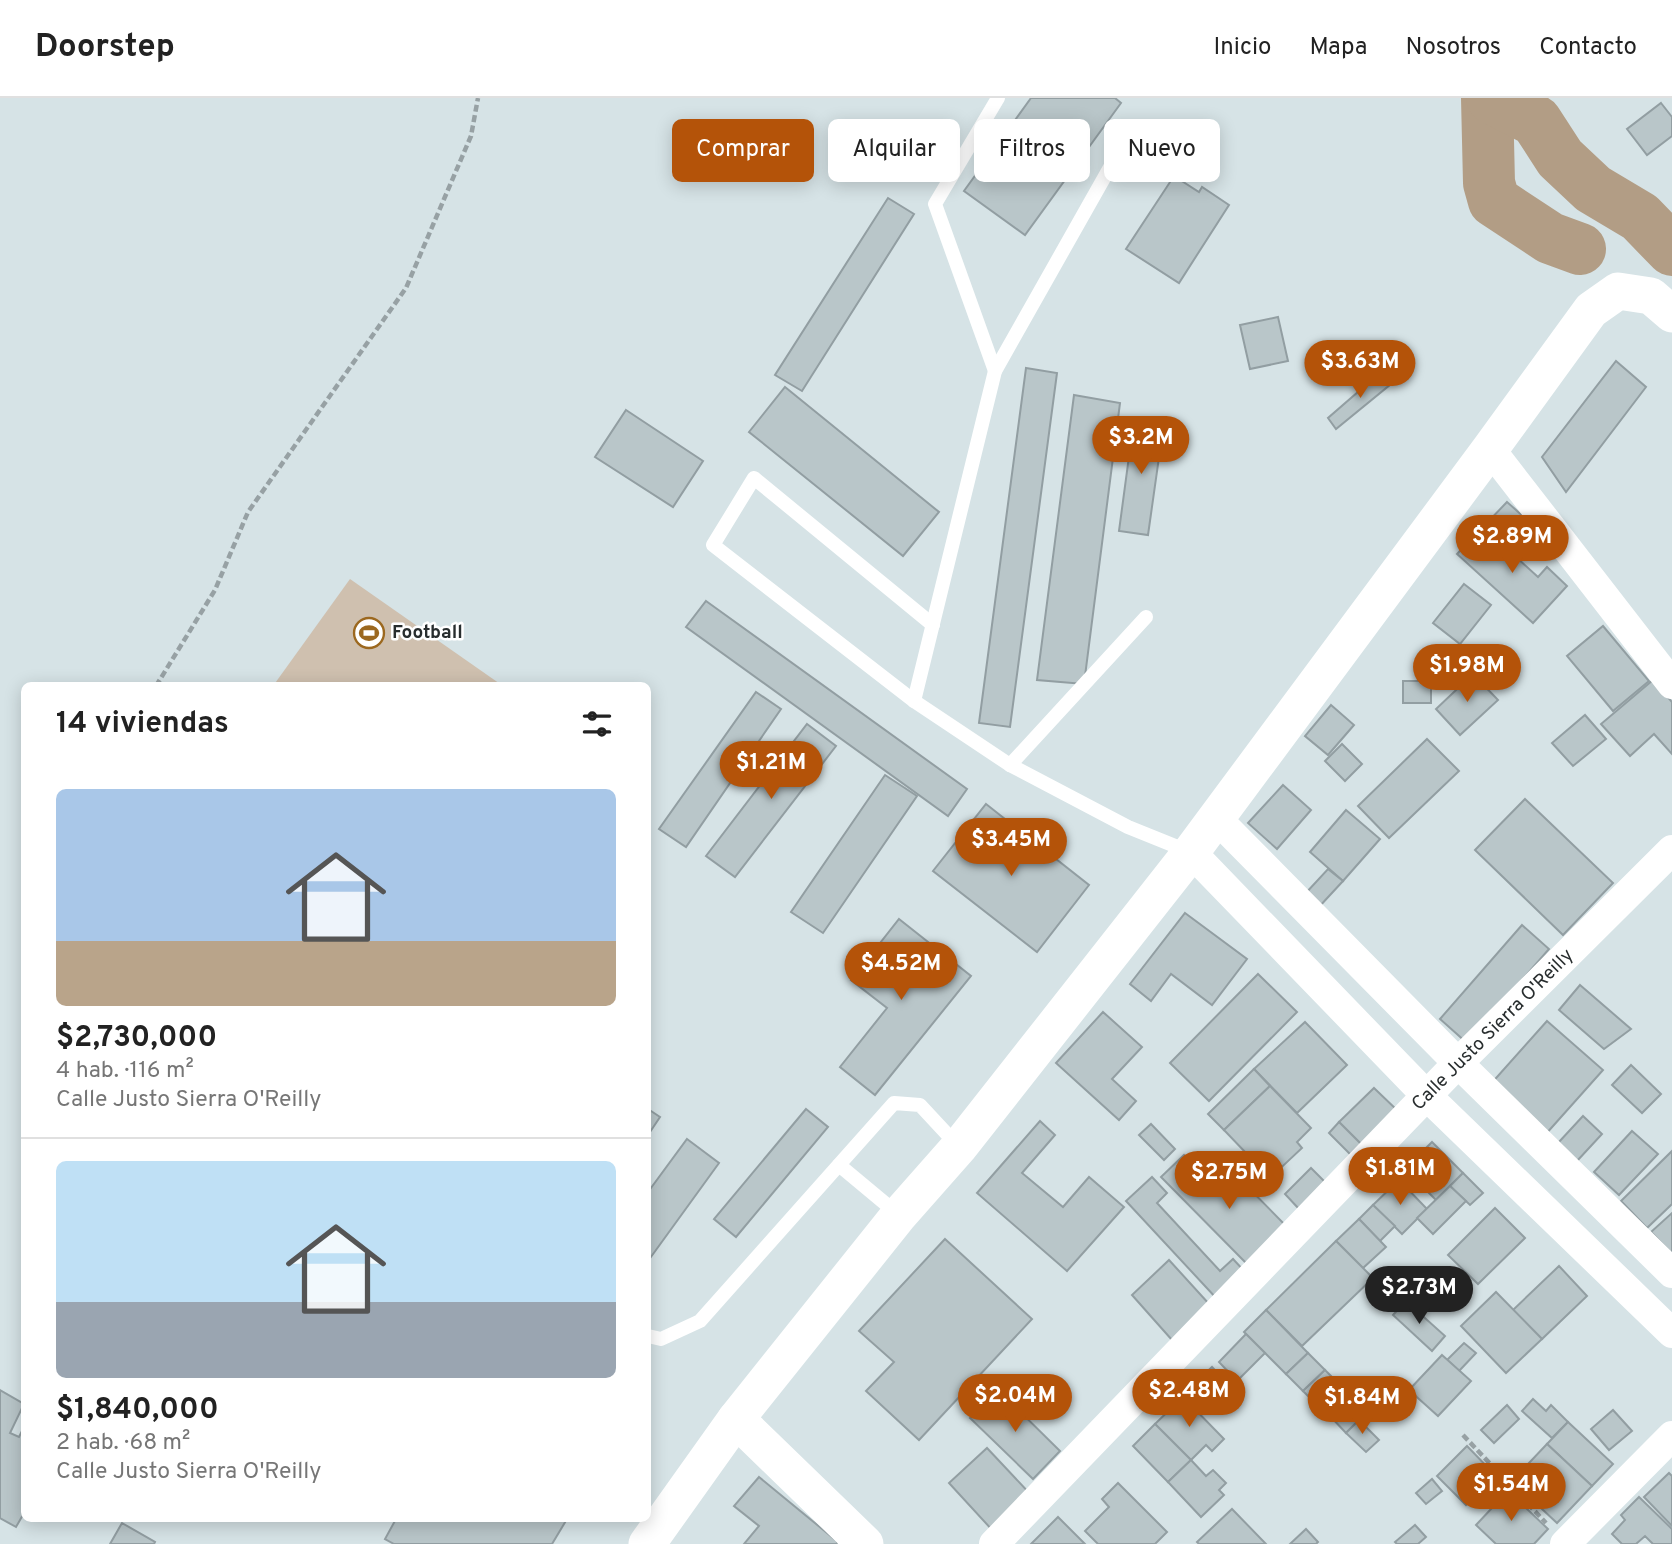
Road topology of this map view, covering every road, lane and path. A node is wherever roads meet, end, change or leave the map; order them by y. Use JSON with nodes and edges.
{"nodes":[{"id":1,"x":478,"y":98,"type":"edge"},
{"id":2,"x":998,"y":98,"type":"edge"},
{"id":3,"x":1104,"y":178,"type":"edge"},
{"id":4,"x":1672,"y":314,"type":"edge"},
{"id":5,"x":995,"y":371,"type":"junction"},
{"id":6,"x":1490,"y":449,"type":"junction"},
{"id":7,"x":1146,"y":617,"type":"dead end"},
{"id":8,"x":933,"y":625,"type":"junction"},
{"id":9,"x":158,"y":682,"type":"edge"},
{"id":10,"x":1672,"y":684,"type":"edge"},
{"id":11,"x":914,"y":701,"type":"junction"},
{"id":12,"x":1010,"y":765,"type":"junction"},
{"id":13,"x":1216,"y":818,"type":"junction"},
{"id":14,"x":1672,"y":850,"type":"edge"},
{"id":15,"x":1191,"y":852,"type":"junction"},
{"id":16,"x":1458,"y":1063,"type":"junction"},
{"id":17,"x":1427,"y":1096,"type":"junction"},
{"id":18,"x":960,"y":1147,"type":"junction"},
{"id":19,"x":839,"y":1165,"type":"junction"},
{"id":20,"x":899,"y":1214,"type":"junction"},
{"id":21,"x":1672,"y":1273,"type":"edge"},
{"id":22,"x":1672,"y":1333,"type":"edge"},
{"id":23,"x":651,"y":1337,"type":"edge"},
{"id":24,"x":736,"y":1419,"type":"junction"},
{"id":25,"x":1463,"y":1435,"type":"dead end"},
{"id":26,"x":1672,"y":1436,"type":"edge"},
{"id":27,"x":646,"y":1544,"type":"edge"},
{"id":28,"x":865,"y":1544,"type":"edge"},
{"id":29,"x":994,"y":1544,"type":"edge"},
{"id":30,"x":1565,"y":1544,"type":"edge"}],
"edges":[{"from":1,"to":9,"type":"path"},
{"from":2,"to":5,"type":"lane"},
{"from":3,"to":5,"type":"lane"},
{"from":4,"to":6,"type":"street"},
{"from":5,"to":8,"type":"lane"},
{"from":6,"to":10,"type":"street"},
{"from":6,"to":13,"type":"street"},
{"from":7,"to":12,"type":"lane"},
{"from":8,"to":11,"type":"lane"},
{"from":8,"to":11,"type":"lane"},
{"from":11,"to":12,"type":"lane"},
{"from":12,"to":15,"type":"lane"},
{"from":13,"to":15,"type":"street"},
{"from":13,"to":16,"type":"street"},
{"from":14,"to":16,"type":"street","name":"Calle Justo Sierra O'Reilly"},
{"from":15,"to":17,"type":"street"},
{"from":15,"to":18,"type":"street"},
{"from":16,"to":17,"type":"street","name":"Calle Justo Sierra O'Reilly"},
{"from":16,"to":21,"type":"street"},
{"from":17,"to":22,"type":"street"},
{"from":17,"to":29,"type":"street","name":"Calle Justo Sierra O'Reilly"},
{"from":18,"to":19,"type":"lane"},
{"from":18,"to":20,"type":"street"},
{"from":19,"to":20,"type":"lane"},
{"from":19,"to":23,"type":"lane"},
{"from":20,"to":24,"type":"street"},
{"from":24,"to":27,"type":"street"},
{"from":24,"to":28,"type":"street"},
{"from":25,"to":30,"type":"path"},
{"from":26,"to":30,"type":"street"}]}
